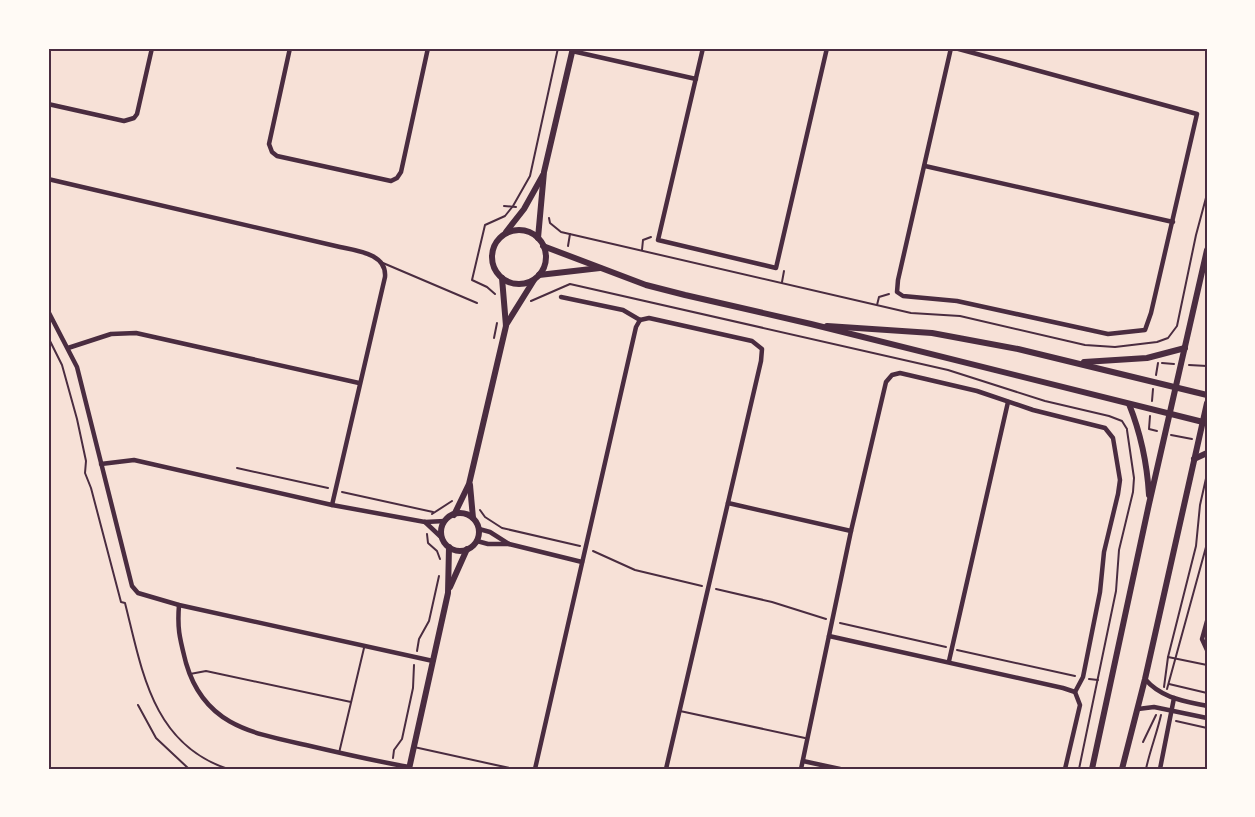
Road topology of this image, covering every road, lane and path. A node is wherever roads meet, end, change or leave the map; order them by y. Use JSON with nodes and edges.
{"nodes":[{"id":1,"x":152,"y":48,"type":"edge"},
{"id":2,"x":290,"y":48,"type":"edge"},
{"id":3,"x":429,"y":48,"type":"edge"},
{"id":4,"x":702,"y":48,"type":"edge"},
{"id":5,"x":827,"y":48,"type":"edge"},
{"id":6,"x":953,"y":48,"type":"edge"},
{"id":7,"x":572,"y":49,"type":"edge"},
{"id":8,"x":696,"y":79,"type":"junction"},
{"id":9,"x":48,"y":104,"type":"edge"},
{"id":10,"x":925,"y":166,"type":"junction"},
{"id":11,"x":544,"y":172,"type":"junction"},
{"id":12,"x":48,"y":179,"type":"edge"},
{"id":13,"x":1207,"y":194,"type":"edge"},
{"id":14,"x":504,"y":206,"type":"dead end"},
{"id":15,"x":524,"y":209,"type":"junction"},
{"id":16,"x":541,"y":213,"type":"junction"},
{"id":17,"x":1173,"y":222,"type":"junction"},
{"id":18,"x":660,"y":234,"type":"junction"},
{"id":19,"x":504,"y":235,"type":"junction"},
{"id":20,"x":538,"y":238,"type":"junction"},
{"id":21,"x":543,"y":246,"type":"junction"},
{"id":22,"x":642,"y":250,"type":"junction"},
{"id":23,"x":1207,"y":250,"type":"edge"},
{"id":24,"x":383,"y":262,"type":"junction"},
{"id":25,"x":604,"y":268,"type":"junction"},
{"id":26,"x":537,"y":277,"type":"junction"},
{"id":27,"x":502,"y":278,"type":"junction"},
{"id":28,"x":897,"y":292,"type":"junction"},
{"id":29,"x":495,"y":293,"type":"dead end"},
{"id":30,"x":504,"y":296,"type":"junction"},
{"id":31,"x":561,"y":297,"type":"dead end"},
{"id":32,"x":522,"y":299,"type":"junction"},
{"id":33,"x":477,"y":303,"type":"dead end"},
{"id":34,"x":878,"y":305,"type":"junction"},
{"id":35,"x":48,"y":311,"type":"edge"},
{"id":36,"x":640,"y":320,"type":"junction"},
{"id":37,"x":811,"y":324,"type":"junction"},
{"id":38,"x":506,"y":326,"type":"junction"},
{"id":39,"x":48,"y":337,"type":"edge"},
{"id":40,"x":68,"y":348,"type":"junction"},
{"id":41,"x":1185,"y":348,"type":"junction"},
{"id":42,"x":1074,"y":363,"type":"junction"},
{"id":43,"x":359,"y":383,"type":"junction"},
{"id":44,"x":1176,"y":388,"type":"junction"},
{"id":45,"x":1207,"y":395,"type":"edge"},
{"id":46,"x":1008,"y":402,"type":"junction"},
{"id":47,"x":1207,"y":403,"type":"edge"},
{"id":48,"x":1128,"y":404,"type":"junction"},
{"id":49,"x":1170,"y":414,"type":"junction"},
{"id":50,"x":1205,"y":423,"type":"edge"},
{"id":51,"x":1127,"y":429,"type":"junction"},
{"id":52,"x":1139,"y":430,"type":"junction"},
{"id":53,"x":1207,"y":453,"type":"edge"},
{"id":54,"x":1194,"y":459,"type":"junction"},
{"id":55,"x":101,"y":464,"type":"junction"},
{"id":56,"x":1207,"y":474,"type":"edge"},
{"id":57,"x":470,"y":484,"type":"junction"},
{"id":58,"x":461,"y":501,"type":"junction"},
{"id":59,"x":728,"y":503,"type":"junction"},
{"id":60,"x":471,"y":504,"type":"junction"},
{"id":61,"x":1149,"y":504,"type":"junction"},
{"id":62,"x":332,"y":505,"type":"junction"},
{"id":63,"x":454,"y":515,"type":"junction"},
{"id":64,"x":473,"y":518,"type":"junction"},
{"id":65,"x":445,"y":521,"type":"junction"},
{"id":66,"x":427,"y":522,"type":"junction"},
{"id":67,"x":479,"y":529,"type":"junction"},
{"id":68,"x":851,"y":531,"type":"junction"},
{"id":69,"x":442,"y":538,"type":"junction"},
{"id":70,"x":1207,"y":538,"type":"edge"},
{"id":71,"x":477,"y":541,"type":"junction"},
{"id":72,"x":509,"y":544,"type":"junction"},
{"id":73,"x":449,"y":547,"type":"junction"},
{"id":74,"x":586,"y":548,"type":"junction"},
{"id":75,"x":468,"y":549,"type":"junction"},
{"id":76,"x":582,"y":562,"type":"junction"},
{"id":77,"x":708,"y":587,"type":"junction"},
{"id":78,"x":448,"y":592,"type":"junction"},
{"id":79,"x":179,"y":605,"type":"junction"},
{"id":80,"x":832,"y":621,"type":"junction"},
{"id":81,"x":1207,"y":621,"type":"edge"},
{"id":82,"x":829,"y":636,"type":"junction"},
{"id":83,"x":364,"y":645,"type":"junction"},
{"id":84,"x":952,"y":648,"type":"junction"},
{"id":85,"x":1207,"y":650,"type":"edge"},
{"id":86,"x":416,"y":657,"type":"junction"},
{"id":87,"x":1176,"y":658,"type":"junction"},
{"id":88,"x":433,"y":661,"type":"junction"},
{"id":89,"x":950,"y":661,"type":"junction"},
{"id":90,"x":1207,"y":665,"type":"edge"},
{"id":91,"x":190,"y":674,"type":"junction"},
{"id":92,"x":1083,"y":677,"type":"junction"},
{"id":93,"x":1098,"y":680,"type":"junction"},
{"id":94,"x":1145,"y":680,"type":"junction"},
{"id":95,"x":1167,"y":684,"type":"junction"},
{"id":96,"x":1075,"y":692,"type":"junction"},
{"id":97,"x":1207,"y":693,"type":"edge"},
{"id":98,"x":1166,"y":695,"type":"junction"},
{"id":99,"x":1174,"y":698,"type":"junction"},
{"id":100,"x":351,"y":702,"type":"junction"},
{"id":101,"x":138,"y":705,"type":"dead end"},
{"id":102,"x":1207,"y":706,"type":"edge"},
{"id":103,"x":1163,"y":708,"type":"junction"},
{"id":104,"x":1138,"y":709,"type":"junction"},
{"id":105,"x":1171,"y":710,"type":"junction"},
{"id":106,"x":680,"y":711,"type":"junction"},
{"id":107,"x":1156,"y":717,"type":"dead end"},
{"id":108,"x":1161,"y":718,"type":"junction"},
{"id":109,"x":1207,"y":718,"type":"edge"},
{"id":110,"x":1169,"y":720,"type":"junction"},
{"id":111,"x":1207,"y":728,"type":"edge"},
{"id":112,"x":808,"y":738,"type":"junction"},
{"id":113,"x":414,"y":747,"type":"junction"},
{"id":114,"x":339,"y":753,"type":"junction"},
{"id":115,"x":803,"y":761,"type":"junction"},
{"id":116,"x":391,"y":764,"type":"junction"},
{"id":117,"x":409,"y":768,"type":"edge"},
{"id":118,"x":189,"y":769,"type":"edge"},
{"id":119,"x":228,"y":769,"type":"edge"},
{"id":120,"x":514,"y":769,"type":"edge"},
{"id":121,"x":535,"y":769,"type":"edge"},
{"id":122,"x":666,"y":769,"type":"edge"},
{"id":123,"x":801,"y":769,"type":"edge"},
{"id":124,"x":840,"y":769,"type":"edge"},
{"id":125,"x":1065,"y":769,"type":"edge"},
{"id":126,"x":1079,"y":769,"type":"edge"},
{"id":127,"x":1092,"y":769,"type":"edge"},
{"id":128,"x":1122,"y":769,"type":"edge"},
{"id":129,"x":1146,"y":769,"type":"edge"},
{"id":130,"x":1160,"y":769,"type":"edge"}],
"edges":[{"from":1,"to":9,"type":"street"},
{"from":2,"to":3,"type":"street"},
{"from":4,"to":8,"type":"street"},
{"from":5,"to":18,"type":"street"},
{"from":6,"to":10,"type":"street"},
{"from":6,"to":17,"type":"street"},
{"from":7,"to":8,"type":"street"},
{"from":7,"to":11,"type":"street"},
{"from":8,"to":18,"type":"street"},
{"from":10,"to":17,"type":"street"},
{"from":10,"to":28,"type":"street"},
{"from":11,"to":15,"type":"street"},
{"from":11,"to":16,"type":"street"},
{"from":12,"to":24,"type":"street"},
{"from":13,"to":34,"type":"path"},
{"from":14,"to":15,"type":"path"},
{"from":15,"to":19,"type":"street"},
{"from":16,"to":20,"type":"street"},
{"from":16,"to":22,"type":"path"},
{"from":17,"to":28,"type":"street"},
{"from":18,"to":22,"type":"path"},
{"from":19,"to":20,"type":"street"},
{"from":19,"to":27,"type":"street"},
{"from":20,"to":21,"type":"street"},
{"from":21,"to":25,"type":"street"},
{"from":21,"to":26,"type":"street"},
{"from":22,"to":34,"type":"path"},
{"from":23,"to":41,"type":"street"},
{"from":24,"to":33,"type":"lane"},
{"from":24,"to":43,"type":"street"},
{"from":25,"to":26,"type":"street"},
{"from":25,"to":37,"type":"street"},
{"from":26,"to":27,"type":"street"},
{"from":26,"to":32,"type":"street"},
{"from":27,"to":30,"type":"street"},
{"from":28,"to":34,"type":"path"},
{"from":29,"to":30,"type":"path"},
{"from":30,"to":38,"type":"street"},
{"from":31,"to":36,"type":"street"},
{"from":32,"to":38,"type":"street"},
{"from":32,"to":51,"type":"path"},
{"from":35,"to":40,"type":"street"},
{"from":36,"to":59,"type":"street"},
{"from":36,"to":74,"type":"street"},
{"from":37,"to":42,"type":"street"},
{"from":37,"to":48,"type":"street"},
{"from":38,"to":57,"type":"street"},
{"from":39,"to":119,"type":"path"},
{"from":40,"to":43,"type":"street"},
{"from":40,"to":55,"type":"street"},
{"from":41,"to":42,"type":"street"},
{"from":41,"to":44,"type":"street"},
{"from":42,"to":44,"type":"street"},
{"from":43,"to":62,"type":"street"},
{"from":44,"to":45,"type":"street"},
{"from":44,"to":49,"type":"street"},
{"from":46,"to":68,"type":"street"},
{"from":46,"to":84,"type":"street"},
{"from":46,"to":92,"type":"street"},
{"from":47,"to":50,"type":"street"},
{"from":48,"to":49,"type":"street"},
{"from":48,"to":52,"type":"street"},
{"from":49,"to":50,"type":"street"},
{"from":49,"to":61,"type":"street"},
{"from":50,"to":54,"type":"street"},
{"from":51,"to":52,"type":"path"},
{"from":51,"to":93,"type":"path"},
{"from":52,"to":61,"type":"street"},
{"from":53,"to":54,"type":"street"},
{"from":54,"to":94,"type":"street"},
{"from":55,"to":62,"type":"street"},
{"from":55,"to":79,"type":"street"},
{"from":56,"to":87,"type":"path"},
{"from":57,"to":58,"type":"street"},
{"from":57,"to":60,"type":"street"},
{"from":58,"to":63,"type":"street"},
{"from":58,"to":66,"type":"path"},
{"from":59,"to":68,"type":"street"},
{"from":59,"to":77,"type":"street"},
{"from":60,"to":64,"type":"street"},
{"from":60,"to":74,"type":"path"},
{"from":61,"to":127,"type":"street"},
{"from":62,"to":66,"type":"street"},
{"from":63,"to":64,"type":"street"},
{"from":63,"to":65,"type":"street"},
{"from":64,"to":67,"type":"street"},
{"from":65,"to":66,"type":"street"},
{"from":65,"to":69,"type":"street"},
{"from":66,"to":69,"type":"street"},
{"from":66,"to":86,"type":"path"},
{"from":67,"to":71,"type":"street"},
{"from":67,"to":72,"type":"street"},
{"from":68,"to":80,"type":"street"},
{"from":69,"to":73,"type":"street"},
{"from":70,"to":87,"type":"path"},
{"from":71,"to":72,"type":"street"},
{"from":71,"to":75,"type":"street"},
{"from":72,"to":76,"type":"street"},
{"from":73,"to":75,"type":"street"},
{"from":73,"to":78,"type":"street"},
{"from":74,"to":76,"type":"street"},
{"from":74,"to":77,"type":"path"},
{"from":75,"to":78,"type":"street"},
{"from":76,"to":121,"type":"street"},
{"from":77,"to":80,"type":"path"},
{"from":77,"to":106,"type":"street"},
{"from":78,"to":88,"type":"street"},
{"from":79,"to":83,"type":"street"},
{"from":79,"to":91,"type":"street"},
{"from":80,"to":82,"type":"street"},
{"from":80,"to":84,"type":"path"},
{"from":81,"to":85,"type":"street"},
{"from":82,"to":89,"type":"street"},
{"from":82,"to":112,"type":"street"},
{"from":83,"to":86,"type":"street"},
{"from":83,"to":100,"type":"lane"},
{"from":84,"to":89,"type":"street"},
{"from":84,"to":92,"type":"path"},
{"from":86,"to":88,"type":"street"},
{"from":86,"to":116,"type":"path"},
{"from":87,"to":90,"type":"path"},
{"from":87,"to":95,"type":"path"},
{"from":88,"to":113,"type":"street"},
{"from":89,"to":96,"type":"street"},
{"from":91,"to":100,"type":"lane"},
{"from":91,"to":114,"type":"street"},
{"from":92,"to":93,"type":"path"},
{"from":92,"to":96,"type":"street"},
{"from":93,"to":126,"type":"path"},
{"from":94,"to":98,"type":"street"},
{"from":94,"to":104,"type":"street"},
{"from":95,"to":97,"type":"path"},
{"from":95,"to":98,"type":"path"},
{"from":96,"to":125,"type":"street"},
{"from":98,"to":99,"type":"street"},
{"from":99,"to":102,"type":"street"},
{"from":99,"to":105,"type":"street"},
{"from":100,"to":114,"type":"lane"},
{"from":101,"to":118,"type":"path"},
{"from":103,"to":104,"type":"street"},
{"from":103,"to":105,"type":"street"},
{"from":103,"to":108,"type":"path"},
{"from":104,"to":128,"type":"street"},
{"from":105,"to":109,"type":"street"},
{"from":105,"to":110,"type":"street"},
{"from":106,"to":112,"type":"lane"},
{"from":106,"to":122,"type":"street"},
{"from":107,"to":108,"type":"path"},
{"from":108,"to":110,"type":"path"},
{"from":108,"to":129,"type":"path"},
{"from":110,"to":111,"type":"path"},
{"from":110,"to":130,"type":"street"},
{"from":112,"to":115,"type":"street"},
{"from":113,"to":117,"type":"street"},
{"from":113,"to":120,"type":"lane"},
{"from":114,"to":116,"type":"street"},
{"from":115,"to":123,"type":"street"},
{"from":115,"to":124,"type":"street"},
{"from":116,"to":117,"type":"street"}]}
